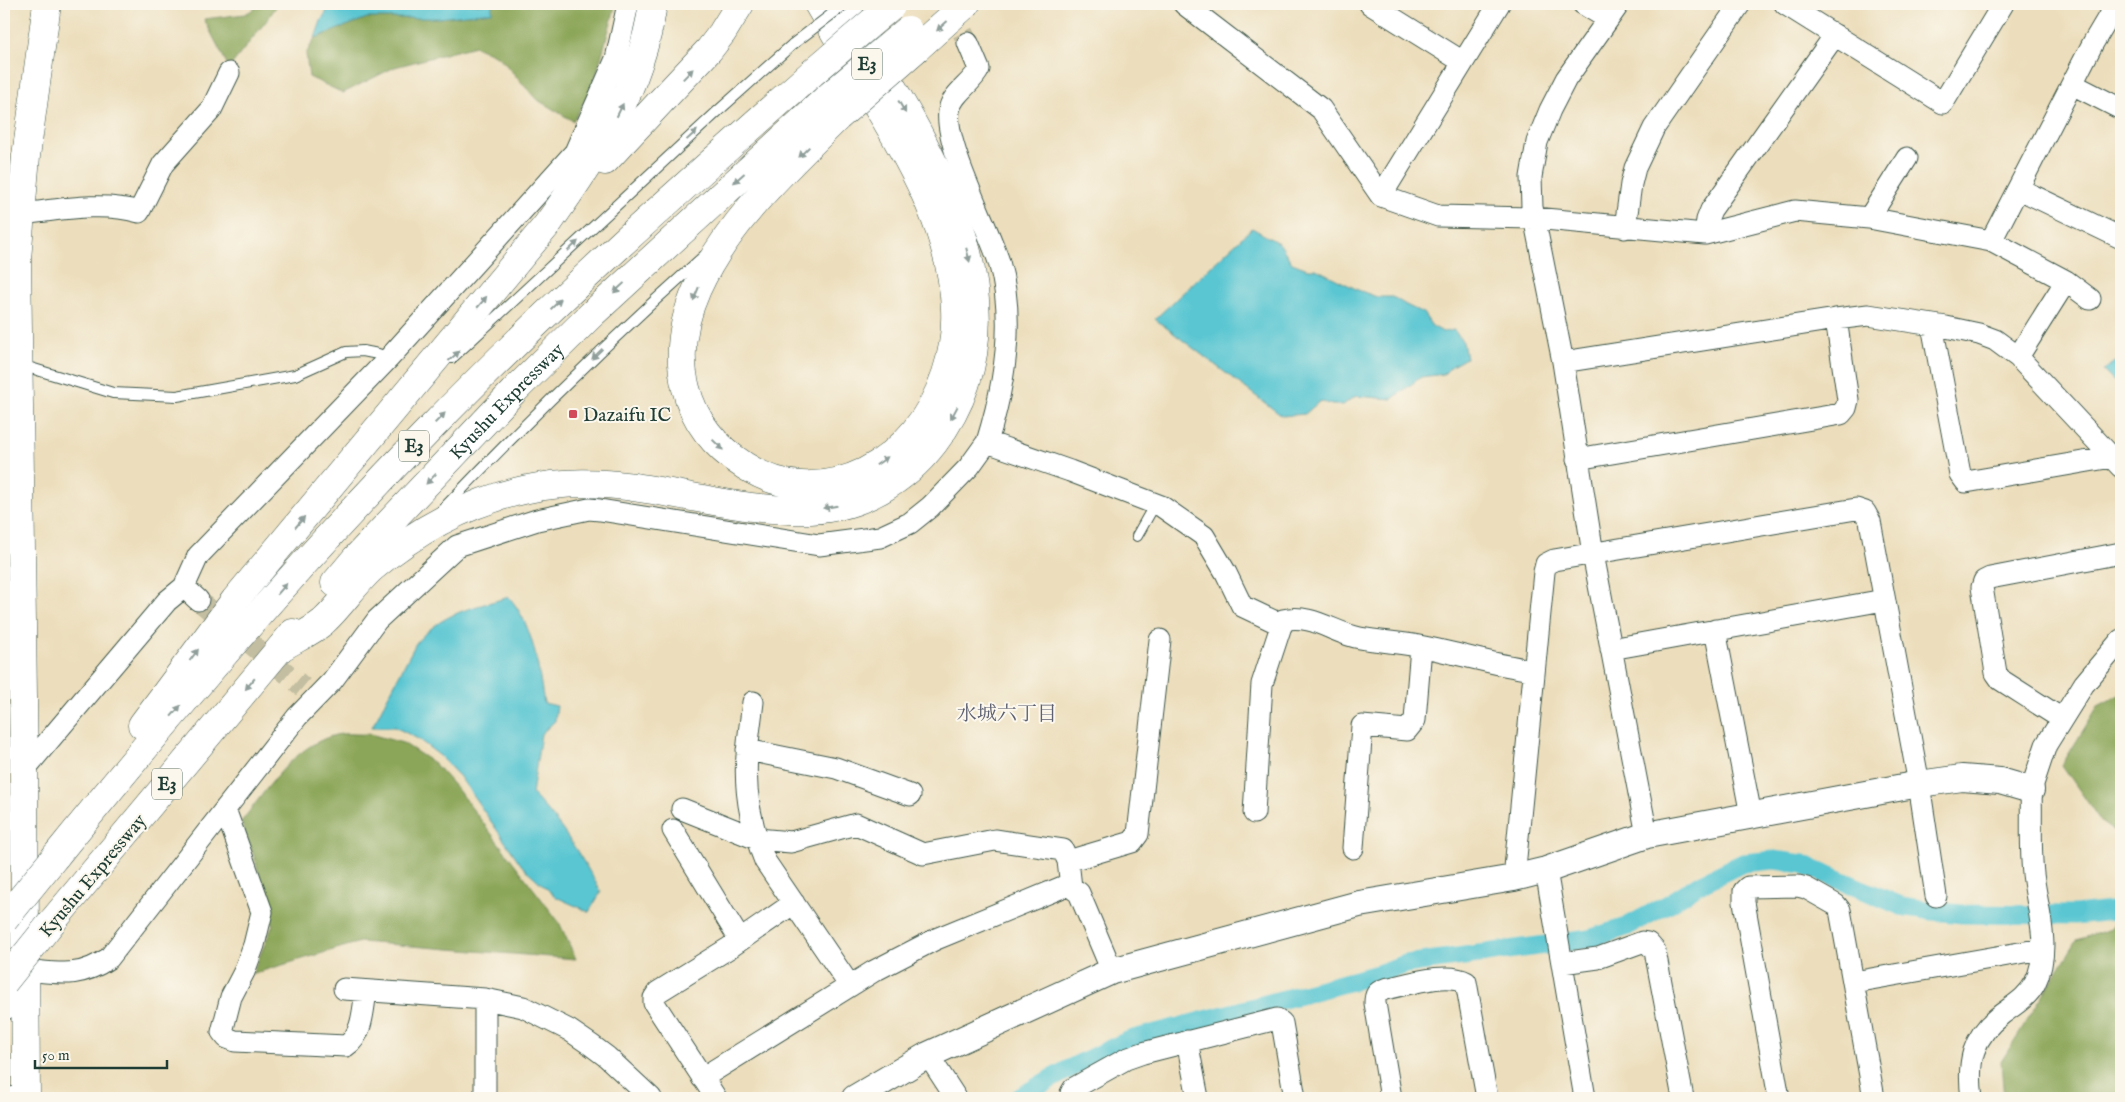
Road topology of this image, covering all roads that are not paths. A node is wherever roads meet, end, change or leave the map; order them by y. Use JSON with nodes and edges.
{"nodes":[{"id":1,"x":47,"y":4,"type":"edge"},
{"id":2,"x":628,"y":4,"type":"edge"},
{"id":3,"x":653,"y":4,"type":"edge"},
{"id":4,"x":740,"y":4,"type":"edge"},
{"id":5,"x":818,"y":4,"type":"edge"},
{"id":6,"x":844,"y":4,"type":"edge"},
{"id":7,"x":940,"y":4,"type":"edge"},
{"id":8,"x":966,"y":4,"type":"edge"},
{"id":9,"x":1184,"y":4,"type":"edge"},
{"id":10,"x":1370,"y":4,"type":"edge"},
{"id":11,"x":1499,"y":4,"type":"edge"},
{"id":12,"x":1583,"y":4,"type":"edge"},
{"id":13,"x":1740,"y":4,"type":"edge"},
{"id":14,"x":1785,"y":4,"type":"edge"},
{"id":15,"x":2002,"y":4,"type":"edge"},
{"id":16,"x":2116,"y":4,"type":"edge"},
{"id":17,"x":892,"y":5,"type":"edge"},
{"id":18,"x":1614,"y":11,"type":"edge"},
{"id":19,"x":1835,"y":35,"type":"junction"},
{"id":20,"x":913,"y":39,"type":"junction"},
{"id":21,"x":968,"y":43,"type":"tunnel mouth"},
{"id":22,"x":1463,"y":62,"type":"junction"},
{"id":23,"x":230,"y":73,"type":"dead end"},
{"id":24,"x":2072,"y":84,"type":"junction"},
{"id":25,"x":832,"y":108,"type":"junction"},
{"id":26,"x":2121,"y":109,"type":"edge"},
{"id":27,"x":1907,"y":158,"type":"dead end"},
{"id":28,"x":2019,"y":189,"type":"junction"},
{"id":29,"x":1381,"y":196,"type":"junction"},
{"id":30,"x":21,"y":214,"type":"junction"},
{"id":31,"x":1534,"y":218,"type":"junction"},
{"id":32,"x":1869,"y":218,"type":"junction"},
{"id":33,"x":547,"y":225,"type":"junction"},
{"id":34,"x":736,"y":227,"type":"junction"},
{"id":35,"x":1625,"y":228,"type":"junction"},
{"id":36,"x":1705,"y":234,"type":"junction"},
{"id":37,"x":2121,"y":238,"type":"edge"},
{"id":38,"x":1992,"y":242,"type":"junction"},
{"id":39,"x":10,"y":264,"type":"edge"},
{"id":40,"x":2066,"y":281,"type":"junction"},
{"id":41,"x":2090,"y":299,"type":"dead end"},
{"id":42,"x":1836,"y":319,"type":"junction"},
{"id":43,"x":1932,"y":325,"type":"junction"},
{"id":44,"x":2018,"y":357,"type":"junction"},
{"id":45,"x":388,"y":358,"type":"junction"},
{"id":46,"x":1563,"y":362,"type":"junction"},
{"id":47,"x":20,"y":365,"type":"junction"},
{"id":48,"x":391,"y":412,"type":"junction"},
{"id":49,"x":987,"y":442,"type":"junction"},
{"id":50,"x":1577,"y":458,"type":"junction"},
{"id":51,"x":2117,"y":462,"type":"edge"},
{"id":52,"x":1155,"y":504,"type":"junction"},
{"id":53,"x":419,"y":534,"type":"junction"},
{"id":54,"x":1137,"y":536,"type":"dead end"},
{"id":55,"x":2121,"y":553,"type":"edge"},
{"id":56,"x":1592,"y":554,"type":"junction"},
{"id":57,"x":1884,"y":600,"type":"junction"},
{"id":58,"x":1282,"y":625,"type":"junction"},
{"id":59,"x":1715,"y":630,"type":"junction"},
{"id":60,"x":1160,"y":640,"type":"dead end"},
{"id":61,"x":2121,"y":640,"type":"edge"},
{"id":62,"x":282,"y":647,"type":"junction"},
{"id":63,"x":1421,"y":647,"type":"junction"},
{"id":64,"x":1611,"y":649,"type":"junction"},
{"id":65,"x":1534,"y":670,"type":"junction"},
{"id":66,"x":753,"y":702,"type":"dead end"},
{"id":67,"x":2062,"y":719,"type":"junction"},
{"id":68,"x":747,"y":750,"type":"junction"},
{"id":69,"x":24,"y":770,"type":"junction"},
{"id":70,"x":1919,"y":784,"type":"junction"},
{"id":71,"x":2031,"y":790,"type":"junction"},
{"id":72,"x":910,"y":795,"type":"dead end"},
{"id":73,"x":225,"y":809,"type":"junction"},
{"id":74,"x":682,"y":809,"type":"dead end"},
{"id":75,"x":1254,"y":813,"type":"dead end"},
{"id":76,"x":1751,"y":815,"type":"junction"},
{"id":77,"x":673,"y":830,"type":"dead end"},
{"id":78,"x":1647,"y":835,"type":"junction"},
{"id":79,"x":757,"y":839,"type":"junction"},
{"id":80,"x":1353,"y":848,"type":"dead end"},
{"id":81,"x":53,"y":853,"type":"junction"},
{"id":82,"x":1068,"y":861,"type":"junction"},
{"id":83,"x":1546,"y":870,"type":"junction"},
{"id":84,"x":1514,"y":878,"type":"junction"},
{"id":85,"x":1071,"y":887,"type":"junction"},
{"id":86,"x":1936,"y":896,"type":"dead end"},
{"id":87,"x":794,"y":903,"type":"junction"},
{"id":88,"x":4,"y":911,"type":"edge"},
{"id":89,"x":4,"y":920,"type":"edge"},
{"id":90,"x":740,"y":940,"type":"junction"},
{"id":91,"x":2042,"y":949,"type":"junction"},
{"id":92,"x":1562,"y":964,"type":"junction"},
{"id":93,"x":1112,"y":971,"type":"junction"},
{"id":94,"x":18,"y":978,"type":"edge"},
{"id":95,"x":1854,"y":982,"type":"junction"},
{"id":96,"x":850,"y":986,"type":"junction"},
{"id":97,"x":344,"y":989,"type":"dead end"},
{"id":98,"x":366,"y":990,"type":"junction"},
{"id":99,"x":485,"y":999,"type":"junction"},
{"id":100,"x":4,"y":1010,"type":"edge"},
{"id":101,"x":1187,"y":1041,"type":"junction"},
{"id":102,"x":928,"y":1055,"type":"junction"},
{"id":103,"x":702,"y":1078,"type":"junction"},
{"id":104,"x":4,"y":1097,"type":"edge"},
{"id":105,"x":13,"y":1098,"type":"edge"},
{"id":106,"x":26,"y":1098,"type":"edge"},
{"id":107,"x":484,"y":1098,"type":"edge"},
{"id":108,"x":651,"y":1098,"type":"edge"},
{"id":109,"x":716,"y":1098,"type":"edge"},
{"id":110,"x":855,"y":1098,"type":"edge"},
{"id":111,"x":956,"y":1098,"type":"edge"},
{"id":112,"x":1072,"y":1098,"type":"edge"},
{"id":113,"x":1198,"y":1098,"type":"edge"},
{"id":114,"x":1295,"y":1098,"type":"edge"},
{"id":115,"x":1391,"y":1098,"type":"edge"},
{"id":116,"x":1487,"y":1098,"type":"edge"},
{"id":117,"x":1586,"y":1098,"type":"edge"},
{"id":118,"x":1683,"y":1098,"type":"edge"},
{"id":119,"x":1779,"y":1098,"type":"edge"},
{"id":120,"x":1874,"y":1098,"type":"edge"},
{"id":121,"x":1972,"y":1098,"type":"edge"}],
"edges":[{"from":1,"to":30,"type":"main road"},
{"from":2,"to":45,"type":"street"},
{"from":33,"to":3,"type":"main road","one_way":true},
{"from":33,"to":4,"type":"main road","one_way":true},
{"from":34,"to":5,"type":"main road","one_way":true},
{"from":48,"to":6,"type":"lane","one_way":true,"bridge":true},
{"from":6,"to":53,"type":"main road","one_way":true},
{"from":7,"to":20,"type":"main road","name":"Kyushu Expressway","number":"E3"},
{"from":8,"to":20,"type":"main road","one_way":true},
{"from":9,"to":29,"type":"street"},
{"from":10,"to":22,"type":"street"},
{"from":11,"to":22,"type":"street"},
{"from":12,"to":18,"type":"street"},
{"from":13,"to":35,"type":"street"},
{"from":14,"to":19,"type":"street"},
{"from":15,"to":19,"type":"street"},
{"from":16,"to":24,"type":"street"},
{"from":81,"to":17,"type":"main road","name":"Kyushu Expressway","number":"E3","one_way":true,"bridge":true},
{"from":18,"to":31,"type":"street"},
{"from":19,"to":36,"type":"street"},
{"from":20,"to":25,"type":"main road","name":"Kyushu Expressway","number":"E3","bridge":true},
{"from":21,"to":49,"type":"street"},
{"from":22,"to":29,"type":"street"},
{"from":23,"to":30,"type":"street"},
{"from":24,"to":26,"type":"street"},
{"from":24,"to":28,"type":"street"},
{"from":25,"to":34,"type":"main road","one_way":true},
{"from":25,"to":62,"type":"main road","name":"Kyushu Expressway","number":"E3","one_way":true},
{"from":27,"to":32,"type":"street"},
{"from":28,"to":37,"type":"street"},
{"from":28,"to":38,"type":"street"},
{"from":29,"to":31,"type":"street"},
{"from":30,"to":39,"type":"main road"},
{"from":31,"to":35,"type":"street"},
{"from":31,"to":46,"type":"street"},
{"from":32,"to":36,"type":"street"},
{"from":32,"to":38,"type":"street"},
{"from":48,"to":33,"type":"main road","one_way":true},
{"from":34,"to":53,"type":"lane","one_way":true},
{"from":35,"to":36,"type":"street"},
{"from":38,"to":40,"type":"street"},
{"from":39,"to":47,"type":"main road"},
{"from":40,"to":41,"type":"street"},
{"from":40,"to":44,"type":"street"},
{"from":42,"to":43,"type":"street"},
{"from":42,"to":46,"type":"street"},
{"from":42,"to":50,"type":"street"},
{"from":43,"to":44,"type":"street"},
{"from":43,"to":51,"type":"street"},
{"from":44,"to":51,"type":"street"},
{"from":45,"to":47,"type":"lane"},
{"from":45,"to":69,"type":"street"},
{"from":46,"to":50,"type":"street"},
{"from":47,"to":69,"type":"main road"},
{"from":81,"to":48,"type":"main road","one_way":true},
{"from":49,"to":52,"type":"street"},
{"from":49,"to":73,"type":"street"},
{"from":50,"to":56,"type":"street"},
{"from":52,"to":54,"type":"lane"},
{"from":52,"to":58,"type":"street"},
{"from":53,"to":62,"type":"main road"},
{"from":55,"to":67,"type":"street"},
{"from":56,"to":57,"type":"street"},
{"from":56,"to":64,"type":"street"},
{"from":56,"to":65,"type":"street"},
{"from":57,"to":59,"type":"street"},
{"from":57,"to":70,"type":"street"},
{"from":58,"to":63,"type":"street"},
{"from":58,"to":75,"type":"street"},
{"from":59,"to":64,"type":"street"},
{"from":59,"to":76,"type":"street"},
{"from":60,"to":82,"type":"street"},
{"from":61,"to":67,"type":"street"},
{"from":62,"to":94,"type":"main road","name":"Kyushu Expressway","number":"E3","one_way":true,"bridge":true},
{"from":63,"to":65,"type":"street"},
{"from":63,"to":80,"type":"street"},
{"from":64,"to":78,"type":"street"},
{"from":65,"to":84,"type":"street"},
{"from":66,"to":68,"type":"street"},
{"from":67,"to":71,"type":"street"},
{"from":68,"to":72,"type":"street"},
{"from":68,"to":79,"type":"street"},
{"from":69,"to":94,"type":"main road"},
{"from":70,"to":71,"type":"street"},
{"from":70,"to":76,"type":"street"},
{"from":70,"to":86,"type":"street"},
{"from":71,"to":91,"type":"street"},
{"from":73,"to":94,"type":"street"},
{"from":73,"to":98,"type":"street"},
{"from":74,"to":79,"type":"street"},
{"from":76,"to":78,"type":"street"},
{"from":77,"to":90,"type":"street"},
{"from":78,"to":83,"type":"street"},
{"from":79,"to":82,"type":"street"},
{"from":79,"to":87,"type":"street"},
{"from":81,"to":88,"type":"main road"},
{"from":81,"to":89,"type":"main road","name":"Kyushu Expressway","number":"E3","bridge":true},
{"from":82,"to":85,"type":"street"},
{"from":83,"to":84,"type":"street"},
{"from":83,"to":92,"type":"street"},
{"from":84,"to":93,"type":"street"},
{"from":85,"to":93,"type":"street"},
{"from":85,"to":96,"type":"street"},
{"from":87,"to":90,"type":"street"},
{"from":87,"to":96,"type":"street"},
{"from":90,"to":103,"type":"street"},
{"from":91,"to":95,"type":"street"},
{"from":91,"to":121,"type":"street"},
{"from":92,"to":117,"type":"street"},
{"from":92,"to":118,"type":"street"},
{"from":93,"to":102,"type":"street"},
{"from":94,"to":100,"type":"street"},
{"from":94,"to":106,"type":"main road"},
{"from":95,"to":119,"type":"street"},
{"from":95,"to":120,"type":"street"},
{"from":96,"to":103,"type":"street"},
{"from":97,"to":98,"type":"street"},
{"from":98,"to":99,"type":"street"},
{"from":99,"to":107,"type":"street"},
{"from":99,"to":108,"type":"street"},
{"from":101,"to":112,"type":"street"},
{"from":101,"to":113,"type":"street"},
{"from":101,"to":114,"type":"street"},
{"from":102,"to":110,"type":"street"},
{"from":102,"to":111,"type":"street"},
{"from":103,"to":109,"type":"street"},
{"from":104,"to":105,"type":"street"},
{"from":115,"to":116,"type":"street"}]}
